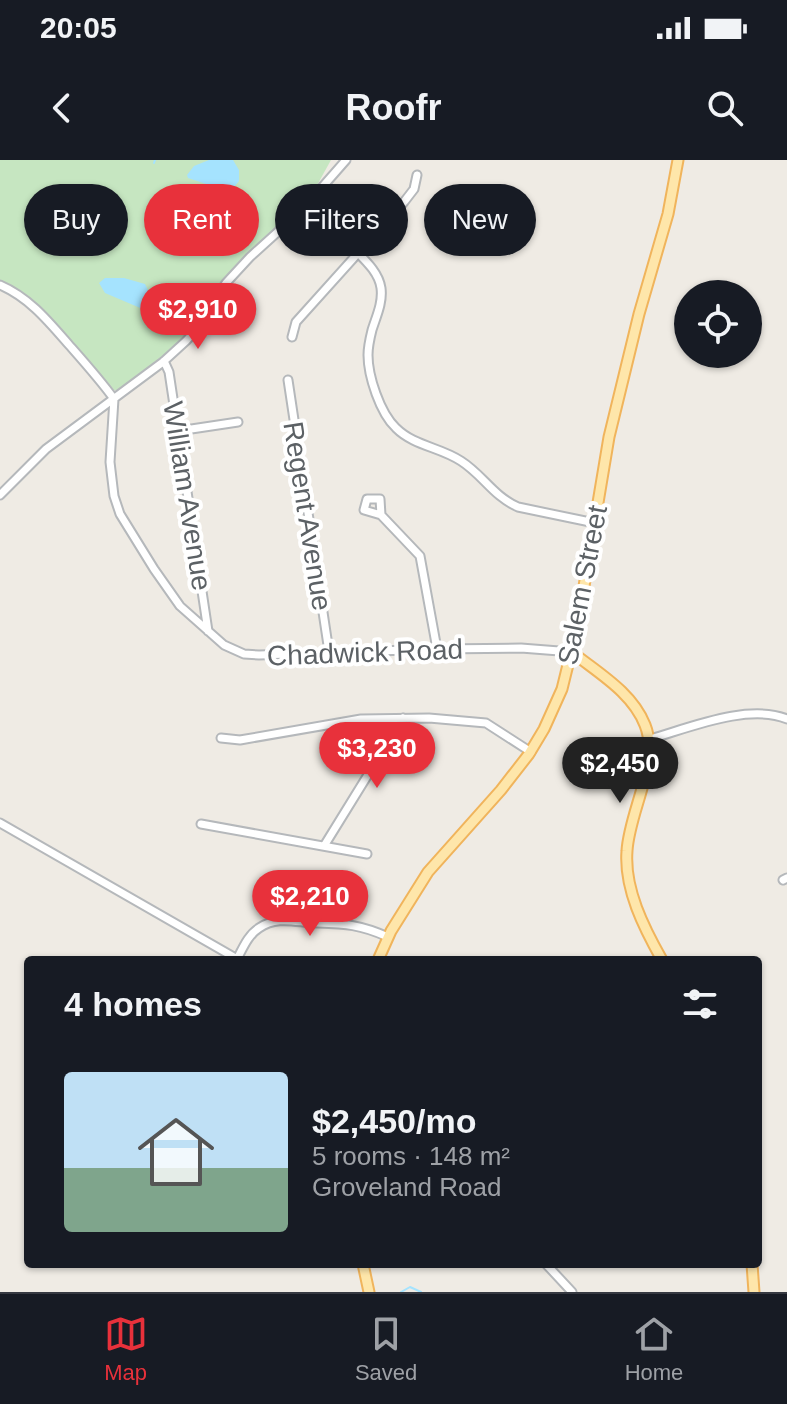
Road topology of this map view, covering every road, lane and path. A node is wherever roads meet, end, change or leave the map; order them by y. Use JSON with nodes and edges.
{"nodes":[{"id":1,"x":346,"y":160,"type":"edge"},
{"id":2,"x":678,"y":160,"type":"edge"},
{"id":3,"x":417,"y":175,"type":"dead end"},
{"id":4,"x":408,"y":196,"type":"edge"},
{"id":5,"x":355,"y":256,"type":"edge"},
{"id":6,"x":361,"y":256,"type":"edge"},
{"id":7,"x":0,"y":285,"type":"edge"},
{"id":8,"x":292,"y":337,"type":"dead end"},
{"id":9,"x":164,"y":361,"type":"junction"},
{"id":10,"x":288,"y":380,"type":"dead end"},
{"id":11,"x":114,"y":399,"type":"junction"},
{"id":12,"x":238,"y":422,"type":"dead end"},
{"id":13,"x":178,"y":431,"type":"junction"},
{"id":14,"x":0,"y":495,"type":"edge"},
{"id":15,"x":381,"y":515,"type":"dead end"},
{"id":16,"x":595,"y":523,"type":"junction"},
{"id":17,"x":209,"y":632,"type":"junction"},
{"id":18,"x":437,"y":649,"type":"junction"},
{"id":19,"x":329,"y":652,"type":"junction"},
{"id":20,"x":572,"y":652,"type":"junction"},
{"id":21,"x":403,"y":718,"type":"junction"},
{"id":22,"x":787,"y":719,"type":"edge"},
{"id":23,"x":221,"y":738,"type":"dead end"},
{"id":24,"x":650,"y":739,"type":"junction"},
{"id":25,"x":531,"y":752,"type":"junction"},
{"id":26,"x":0,"y":823,"type":"edge"},
{"id":27,"x":201,"y":824,"type":"dead end"},
{"id":28,"x":324,"y":846,"type":"junction"},
{"id":29,"x":367,"y":854,"type":"dead end"},
{"id":30,"x":388,"y":937,"type":"junction"},
{"id":31,"x":233,"y":956,"type":"edge"},
{"id":32,"x":240,"y":956,"type":"edge"},
{"id":33,"x":380,"y":956,"type":"edge"},
{"id":34,"x":660,"y":956,"type":"edge"},
{"id":35,"x":364,"y":1268,"type":"edge"},
{"id":36,"x":550,"y":1268,"type":"edge"},
{"id":37,"x":752,"y":1268,"type":"edge"},
{"id":38,"x":369,"y":1292,"type":"edge"},
{"id":39,"x":572,"y":1292,"type":"edge"},
{"id":40,"x":754,"y":1292,"type":"edge"}],
"edges":[{"from":1,"to":9,"type":"street"},
{"from":2,"to":16,"type":"main road","name":"Salem Street"},
{"from":3,"to":4,"type":"street"},
{"from":5,"to":8,"type":"street"},
{"from":6,"to":16,"type":"street"},
{"from":7,"to":11,"type":"street"},
{"from":9,"to":11,"type":"street"},
{"from":9,"to":13,"type":"street","name":"William Avenue"},
{"from":10,"to":19,"type":"street","name":"Regent Avenue"},
{"from":11,"to":14,"type":"street"},
{"from":11,"to":17,"type":"street","name":"Chadwick Road"},
{"from":12,"to":13,"type":"street"},
{"from":13,"to":17,"type":"street","name":"William Avenue"},
{"from":15,"to":18,"type":"street"},
{"from":16,"to":20,"type":"main road","name":"Salem Street"},
{"from":17,"to":19,"type":"street","name":"Chadwick Road"},
{"from":18,"to":19,"type":"street","name":"Chadwick Road"},
{"from":18,"to":20,"type":"street","name":"Chadwick Road"},
{"from":20,"to":24,"type":"main road"},
{"from":20,"to":25,"type":"main road","name":"Salem Street"},
{"from":21,"to":23,"type":"street"},
{"from":21,"to":25,"type":"street"},
{"from":21,"to":28,"type":"street"},
{"from":22,"to":24,"type":"street"},
{"from":24,"to":34,"type":"main road"},
{"from":25,"to":30,"type":"main road","name":"Salem Street"},
{"from":26,"to":31,"type":"street"},
{"from":27,"to":28,"type":"street"},
{"from":28,"to":29,"type":"street"},
{"from":30,"to":32,"type":"street"},
{"from":30,"to":33,"type":"main road","name":"Salem Street"},
{"from":35,"to":38,"type":"main road"},
{"from":36,"to":39,"type":"street"},
{"from":37,"to":40,"type":"main road"}]}
